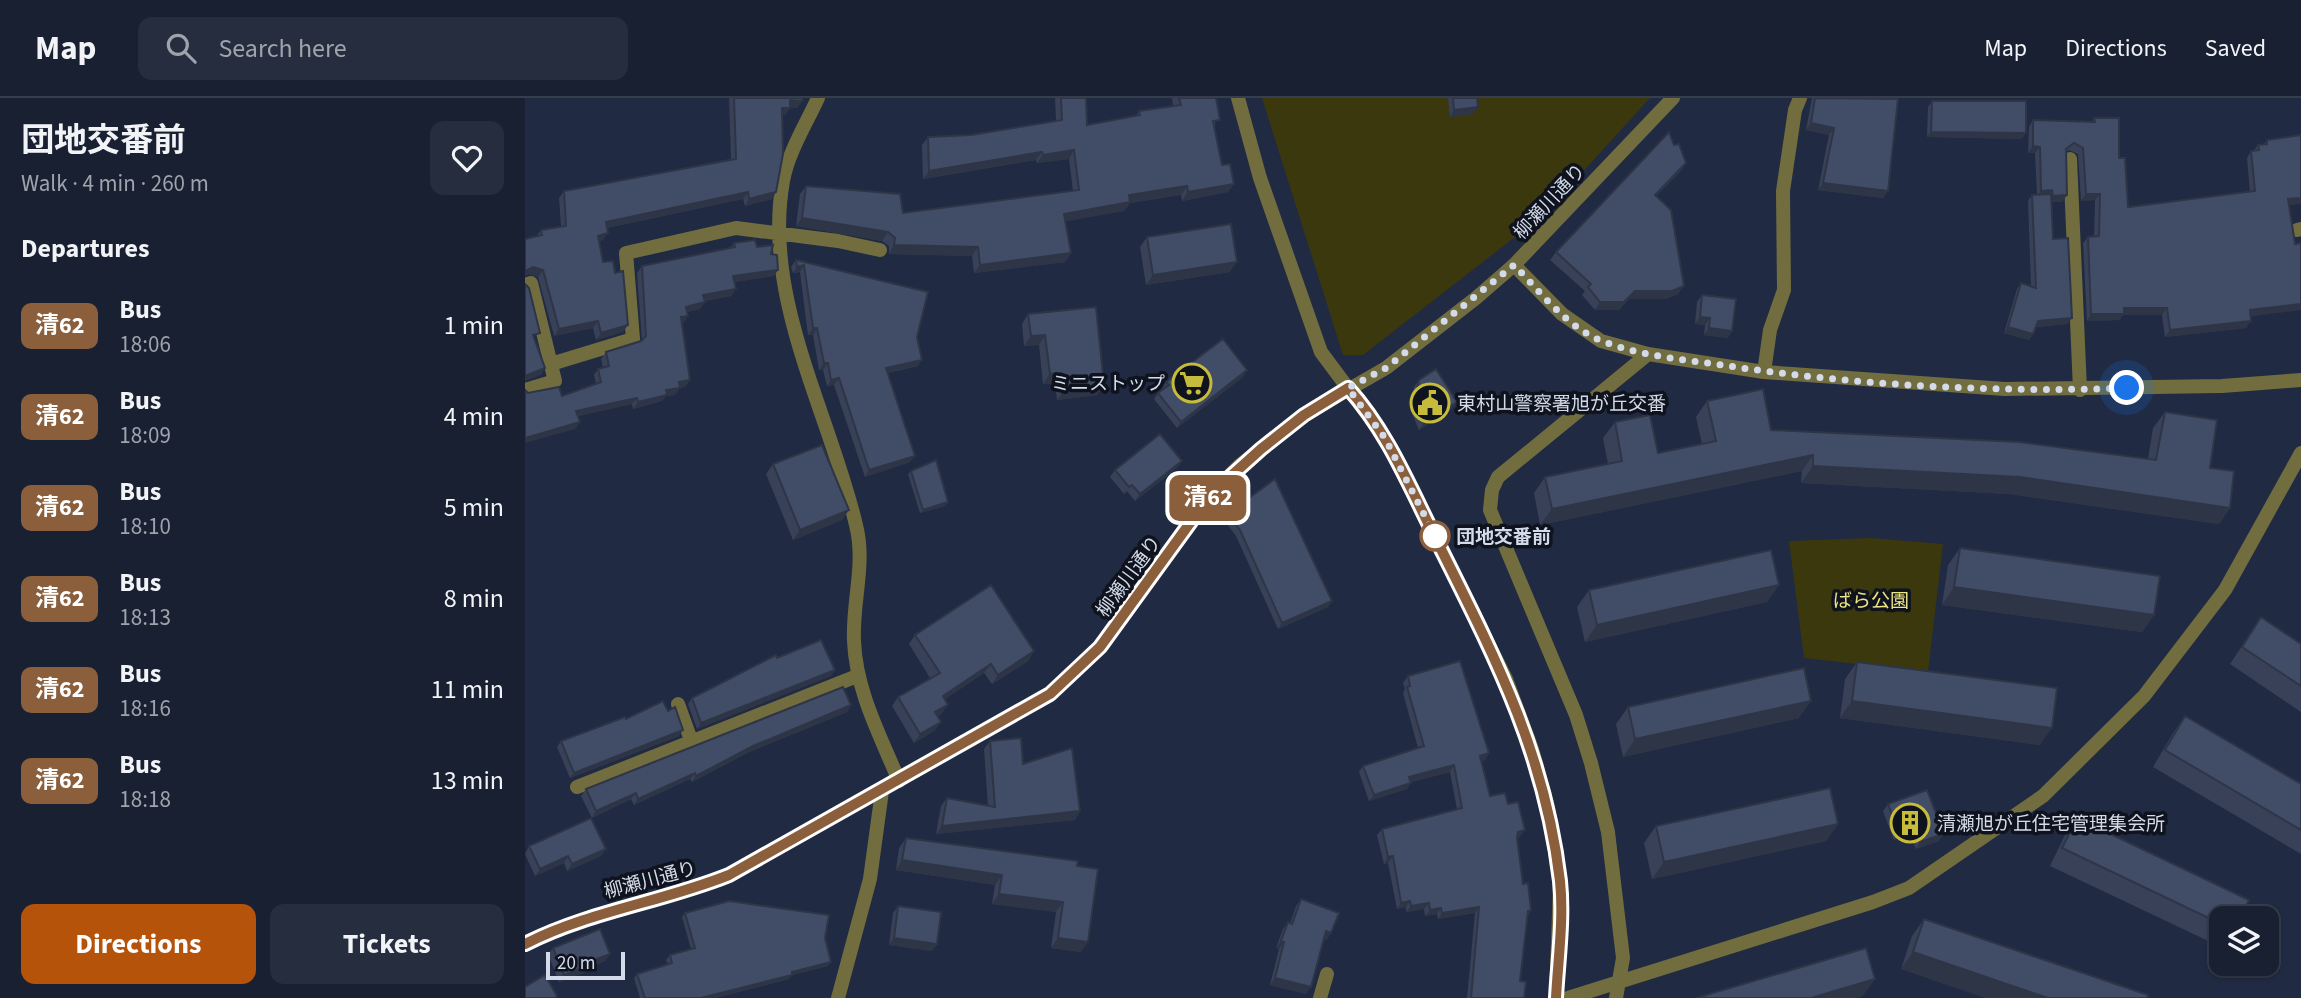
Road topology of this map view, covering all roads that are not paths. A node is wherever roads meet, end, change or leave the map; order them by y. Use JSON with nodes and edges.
{"nodes":[{"id":1,"x":818,"y":98,"type":"edge"},
{"id":2,"x":1238,"y":98,"type":"edge"},
{"id":3,"x":1673,"y":98,"type":"edge"},
{"id":4,"x":1800,"y":98,"type":"edge"},
{"id":5,"x":2070,"y":159,"type":"edge"},
{"id":6,"x":781,"y":234,"type":"junction"},
{"id":7,"x":880,"y":250,"type":"dead end"},
{"id":8,"x":1514,"y":265,"type":"junction"},
{"id":9,"x":525,"y":285,"type":"edge"},
{"id":10,"x":1648,"y":354,"type":"junction"},
{"id":11,"x":551,"y":364,"type":"junction"},
{"id":12,"x":1764,"y":372,"type":"junction"},
{"id":13,"x":2301,"y":380,"type":"edge"},
{"id":14,"x":1348,"y":388,"type":"junction"},
{"id":15,"x":525,"y":390,"type":"edge"},
{"id":16,"x":2080,"y":390,"type":"junction"},
{"id":17,"x":2301,"y":453,"type":"edge"},
{"id":18,"x":857,"y":676,"type":"junction"},
{"id":19,"x":678,"y":704,"type":"dead end"},
{"id":20,"x":691,"y":740,"type":"junction"},
{"id":21,"x":899,"y":780,"type":"junction"},
{"id":22,"x":577,"y":786,"type":"dead end"},
{"id":23,"x":882,"y":791,"type":"junction"},
{"id":24,"x":525,"y":943,"type":"edge"},
{"id":25,"x":1327,"y":974,"type":"dead end"},
{"id":26,"x":1620,"y":983,"type":"junction"},
{"id":27,"x":838,"y":998,"type":"edge"},
{"id":28,"x":1320,"y":998,"type":"edge"},
{"id":29,"x":1556,"y":998,"type":"edge"},
{"id":30,"x":1568,"y":998,"type":"edge"},
{"id":31,"x":1616,"y":998,"type":"edge"}],
"edges":[{"from":1,"to":6,"type":"street"},
{"from":2,"to":14,"type":"street"},
{"from":3,"to":8,"type":"street","name":"柳瀬川通り"},
{"from":4,"to":12,"type":"street"},
{"from":5,"to":16,"type":"street"},
{"from":6,"to":7,"type":"street"},
{"from":6,"to":11,"type":"street"},
{"from":6,"to":18,"type":"street"},
{"from":8,"to":10,"type":"street"},
{"from":8,"to":14,"type":"street","name":"柳瀬川通り"},
{"from":9,"to":11,"type":"street"},
{"from":10,"to":12,"type":"street"},
{"from":10,"to":26,"type":"street"},
{"from":11,"to":15,"type":"street"},
{"from":12,"to":16,"type":"street"},
{"from":13,"to":16,"type":"street"},
{"from":14,"to":21,"type":"street","name":"柳瀬川通り"},
{"from":14,"to":29,"type":"street"},
{"from":17,"to":26,"type":"street"},
{"from":18,"to":20,"type":"street"},
{"from":18,"to":21,"type":"street"},
{"from":19,"to":20,"type":"street"},
{"from":20,"to":22,"type":"street"},
{"from":21,"to":23,"type":"street","name":"柳瀬川通り"},
{"from":23,"to":24,"type":"street","name":"柳瀬川通り"},
{"from":23,"to":27,"type":"street"},
{"from":25,"to":28,"type":"street"},
{"from":26,"to":30,"type":"street"},
{"from":26,"to":31,"type":"street"}]}
